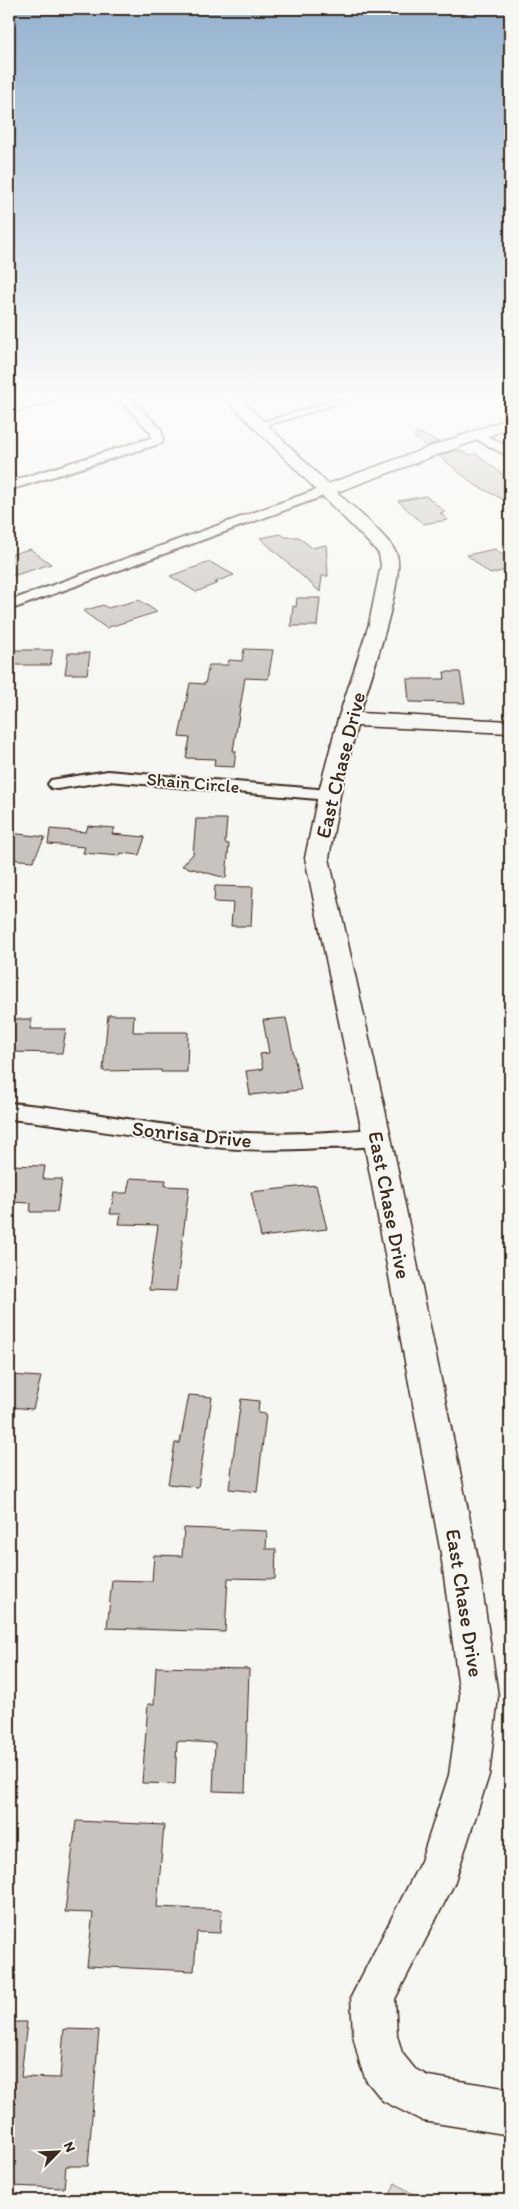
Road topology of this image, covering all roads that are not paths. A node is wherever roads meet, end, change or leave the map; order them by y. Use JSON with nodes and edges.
{"nodes":[{"id":1,"x":297,"y":501,"type":"edge"},
{"id":2,"x":338,"y":501,"type":"edge"},
{"id":3,"x":9,"y":606,"type":"edge"},
{"id":4,"x":348,"y":719,"type":"junction"},
{"id":5,"x":510,"y":727,"type":"edge"},
{"id":6,"x":57,"y":784,"type":"dead end"},
{"id":7,"x":329,"y":795,"type":"junction"},
{"id":8,"x":9,"y":1111,"type":"edge"},
{"id":9,"x":377,"y":1137,"type":"junction"},
{"id":10,"x":510,"y":2112,"type":"edge"}],
"edges":[{"from":1,"to":3,"type":"street"},
{"from":2,"to":4,"type":"street","name":"East Chase Drive"},
{"from":4,"to":5,"type":"street"},
{"from":4,"to":7,"type":"street","name":"East Chase Drive"},
{"from":6,"to":7,"type":"street","name":"Shain Circle"},
{"from":7,"to":9,"type":"street","name":"East Chase Drive"},
{"from":8,"to":9,"type":"street","name":"Sonrisa Drive"},
{"from":9,"to":10,"type":"street","name":"East Chase Drive"}]}
